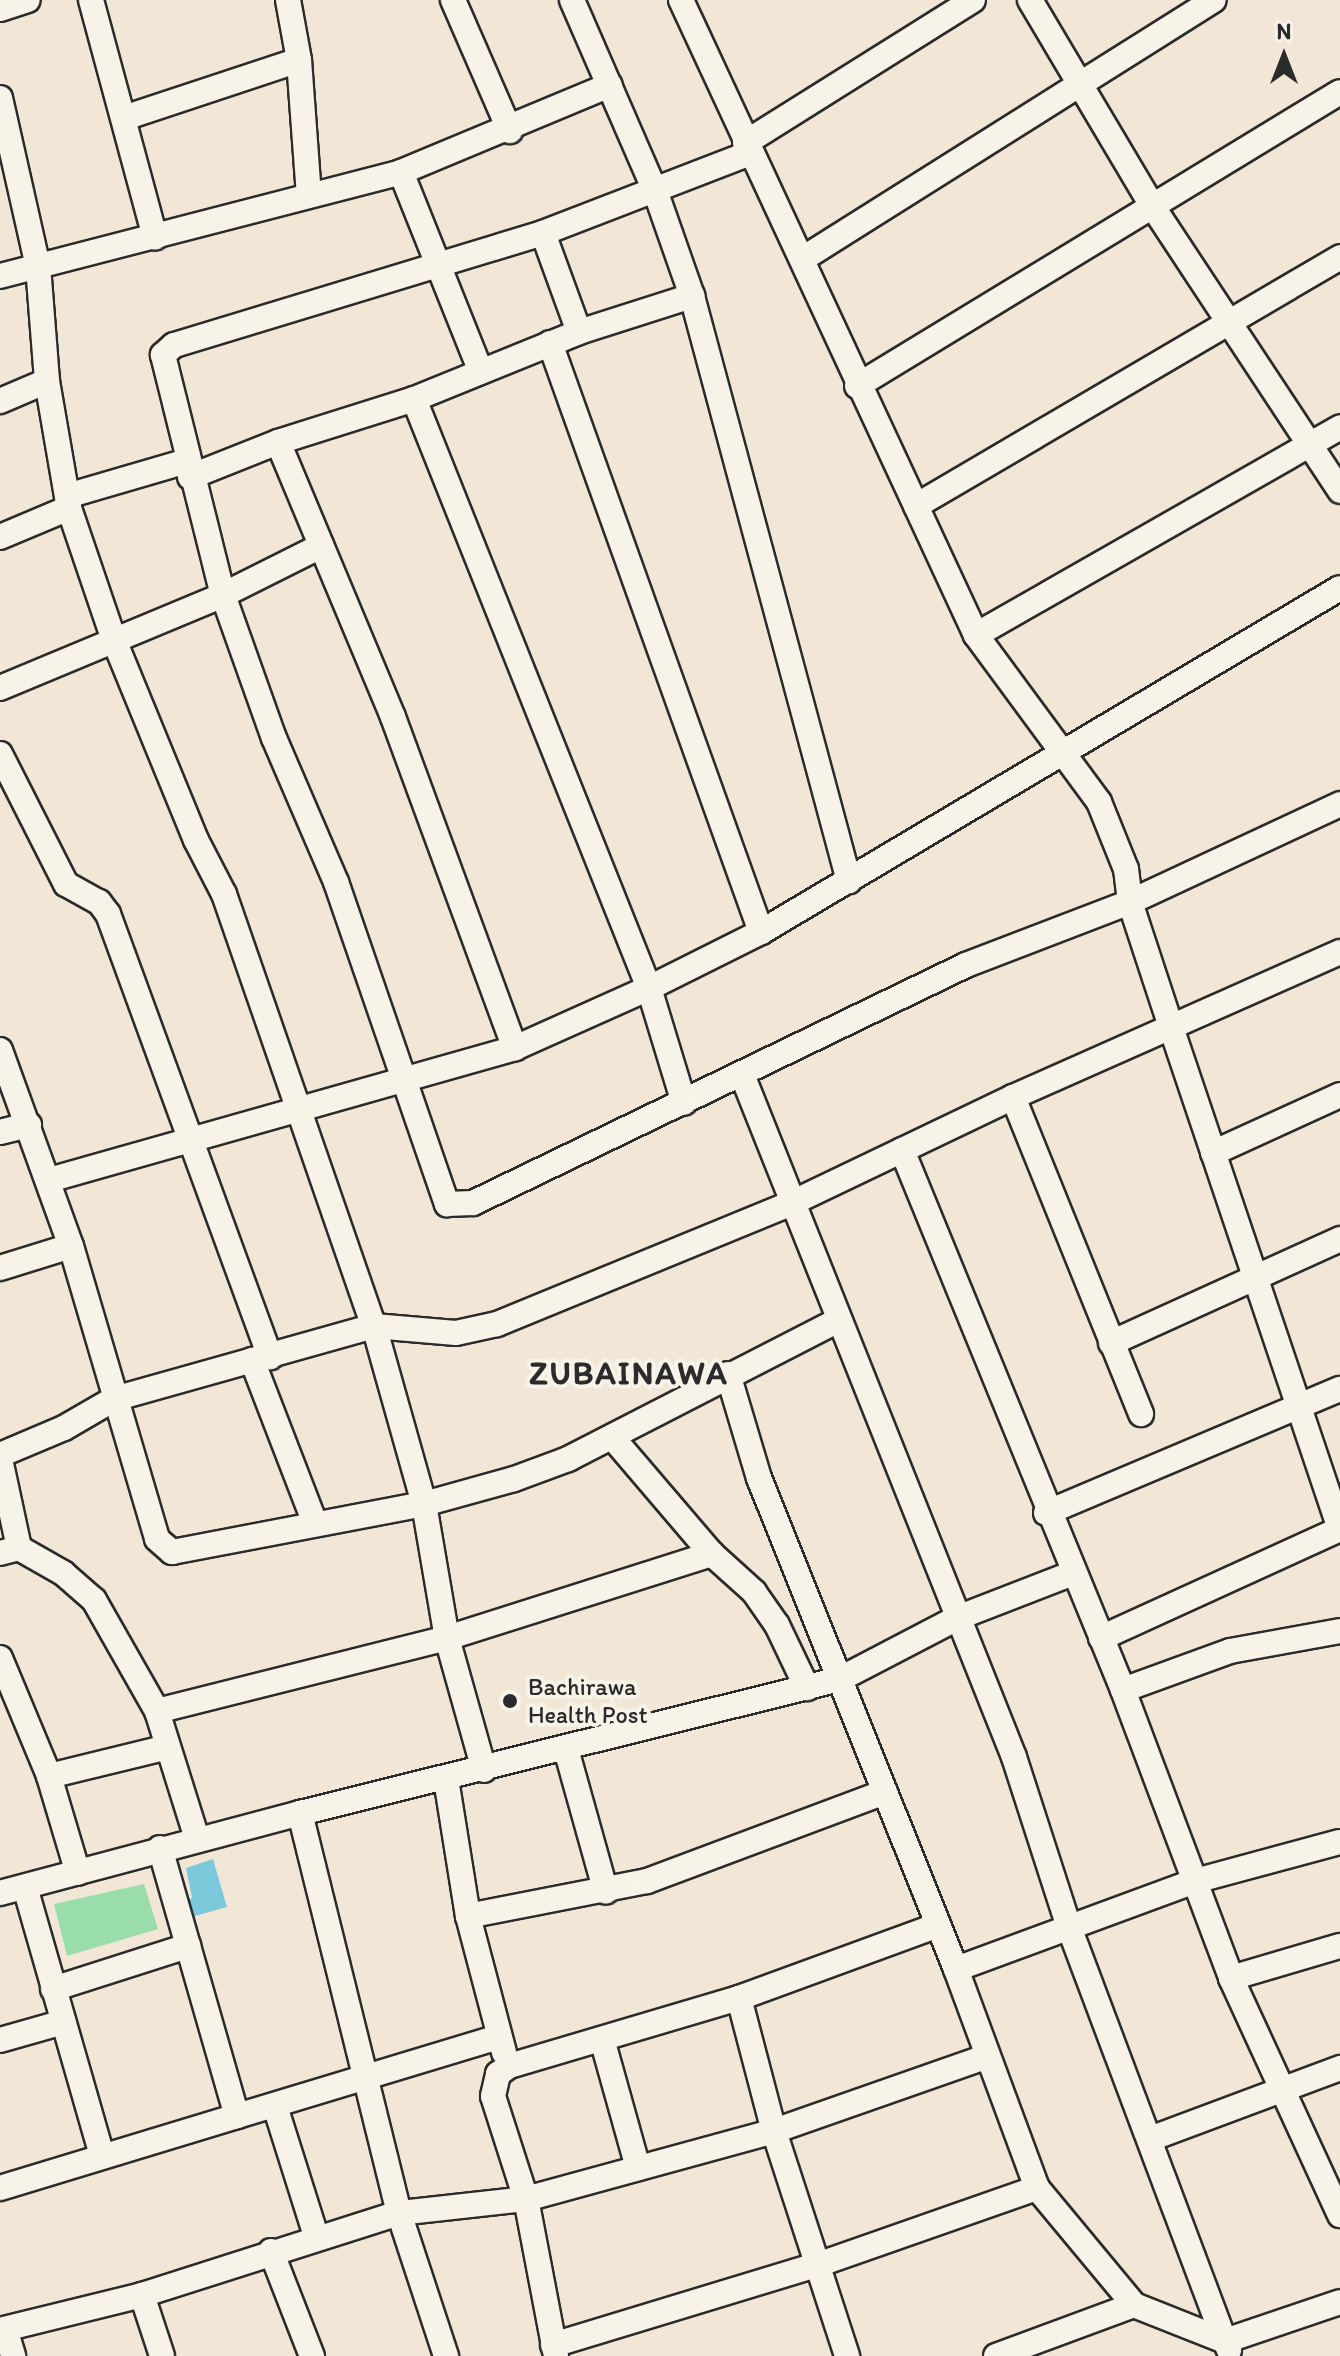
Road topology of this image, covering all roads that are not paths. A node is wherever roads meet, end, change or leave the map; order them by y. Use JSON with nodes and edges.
{"nodes":[{"id":1,"x":28,"y":0,"type":"edge"},
{"id":2,"x":91,"y":0,"type":"edge"},
{"id":3,"x":288,"y":0,"type":"edge"},
{"id":4,"x":453,"y":0,"type":"edge"},
{"id":5,"x":572,"y":0,"type":"edge"},
{"id":6,"x":681,"y":0,"type":"edge"},
{"id":7,"x":973,"y":0,"type":"edge"},
{"id":8,"x":1030,"y":0,"type":"edge"},
{"id":9,"x":1213,"y":0,"type":"edge"},
{"id":10,"x":0,"y":9,"type":"edge"},
{"id":11,"x":299,"y":60,"type":"junction"},
{"id":12,"x":1077,"y":84,"type":"junction"},
{"id":13,"x":610,"y":85,"type":"junction"},
{"id":14,"x":1340,"y":92,"type":"edge"},
{"id":15,"x":0,"y":98,"type":"edge"},
{"id":16,"x":124,"y":118,"type":"junction"},
{"id":17,"x":510,"y":131,"type":"junction"},
{"id":18,"x":747,"y":148,"type":"junction"},
{"id":19,"x":401,"y":172,"type":"junction"},
{"id":20,"x":656,"y":193,"type":"junction"},
{"id":21,"x":309,"y":195,"type":"junction"},
{"id":22,"x":1153,"y":207,"type":"junction"},
{"id":23,"x":543,"y":233,"type":"junction"},
{"id":24,"x":155,"y":238,"type":"junction"},
{"id":25,"x":1340,"y":257,"type":"edge"},
{"id":26,"x":804,"y":258,"type":"junction"},
{"id":27,"x":438,"y":264,"type":"junction"},
{"id":28,"x":38,"y":266,"type":"junction"},
{"id":29,"x":0,"y":276,"type":"edge"},
{"id":30,"x":692,"y":296,"type":"junction"},
{"id":31,"x":1231,"y":320,"type":"junction"},
{"id":32,"x":579,"y":332,"type":"junction"},
{"id":33,"x":550,"y":343,"type":"junction"},
{"id":34,"x":481,"y":372,"type":"junction"},
{"id":35,"x":47,"y":381,"type":"junction"},
{"id":36,"x":857,"y":386,"type":"junction"},
{"id":37,"x":414,"y":399,"type":"junction"},
{"id":38,"x":0,"y":401,"type":"edge"},
{"id":39,"x":1340,"y":427,"type":"edge"},
{"id":40,"x":278,"y":442,"type":"junction"},
{"id":41,"x":1311,"y":442,"type":"junction"},
{"id":42,"x":188,"y":469,"type":"junction"},
{"id":43,"x":1340,"y":491,"type":"edge"},
{"id":44,"x":68,"y":502,"type":"junction"},
{"id":45,"x":916,"y":506,"type":"junction"},
{"id":46,"x":0,"y":537,"type":"edge"},
{"id":47,"x":321,"y":546,"type":"junction"},
{"id":48,"x":1340,"y":588,"type":"edge"},
{"id":49,"x":223,"y":595,"type":"junction"},
{"id":50,"x":976,"y":635,"type":"junction"},
{"id":51,"x":114,"y":640,"type":"junction"},
{"id":52,"x":0,"y":688,"type":"edge"},
{"id":53,"x":0,"y":754,"type":"edge"},
{"id":54,"x":1062,"y":757,"type":"junction"},
{"id":55,"x":7,"y":784,"type":"edge"},
{"id":56,"x":1340,"y":804,"type":"edge"},
{"id":57,"x":849,"y":881,"type":"junction"},
{"id":58,"x":1130,"y":902,"type":"junction"},
{"id":59,"x":761,"y":932,"type":"junction"},
{"id":60,"x":1340,"y":952,"type":"edge"},
{"id":61,"x":649,"y":988,"type":"junction"},
{"id":62,"x":1171,"y":1027,"type":"junction"},
{"id":63,"x":515,"y":1048,"type":"junction"},
{"id":64,"x":0,"y":1050,"type":"edge"},
{"id":65,"x":743,"y":1077,"type":"junction"},
{"id":66,"x":406,"y":1081,"type":"junction"},
{"id":67,"x":1340,"y":1095,"type":"edge"},
{"id":68,"x":1013,"y":1097,"type":"junction"},
{"id":69,"x":684,"y":1103,"type":"junction"},
{"id":70,"x":297,"y":1109,"type":"junction"},
{"id":71,"x":29,"y":1125,"type":"junction"},
{"id":72,"x":0,"y":1132,"type":"edge"},
{"id":73,"x":193,"y":1139,"type":"junction"},
{"id":74,"x":902,"y":1150,"type":"junction"},
{"id":75,"x":1213,"y":1153,"type":"junction"},
{"id":76,"x":49,"y":1180,"type":"junction"},
{"id":77,"x":794,"y":1202,"type":"junction"},
{"id":78,"x":1340,"y":1239,"type":"edge"},
{"id":79,"x":71,"y":1246,"type":"junction"},
{"id":80,"x":0,"y":1268,"type":"edge"},
{"id":81,"x":1256,"y":1277,"type":"junction"},
{"id":82,"x":838,"y":1320,"type":"junction"},
{"id":83,"x":374,"y":1326,"type":"junction"},
{"id":84,"x":1111,"y":1343,"type":"junction"},
{"id":85,"x":261,"y":1358,"type":"junction"},
{"id":86,"x":728,"y":1374,"type":"junction"},
{"id":87,"x":1340,"y":1389,"type":"edge"},
{"id":88,"x":114,"y":1399,"type":"junction"},
{"id":89,"x":1302,"y":1405,"type":"junction"},
{"id":90,"x":1141,"y":1414,"type":"dead end"},
{"id":91,"x":612,"y":1437,"type":"junction"},
{"id":92,"x":0,"y":1457,"type":"edge"},
{"id":93,"x":424,"y":1504,"type":"junction"},
{"id":94,"x":1046,"y":1513,"type":"junction"},
{"id":95,"x":314,"y":1521,"type":"junction"},
{"id":96,"x":10,"y":1550,"type":"edge"},
{"id":97,"x":712,"y":1554,"type":"junction"},
{"id":98,"x":1073,"y":1573,"type":"junction"},
{"id":99,"x":957,"y":1618,"type":"junction"},
{"id":100,"x":1340,"y":1631,"type":"edge"},
{"id":101,"x":447,"y":1638,"type":"junction"},
{"id":102,"x":1101,"y":1638,"type":"junction"},
{"id":103,"x":0,"y":1658,"type":"edge"},
{"id":104,"x":840,"y":1679,"type":"junction"},
{"id":105,"x":807,"y":1688,"type":"junction"},
{"id":106,"x":1123,"y":1690,"type":"junction"},
{"id":107,"x":157,"y":1711,"type":"junction"},
{"id":108,"x":168,"y":1747,"type":"junction"},
{"id":109,"x":566,"y":1749,"type":"junction"},
{"id":110,"x":484,"y":1770,"type":"junction"},
{"id":111,"x":49,"y":1776,"type":"junction"},
{"id":112,"x":446,"y":1779,"type":"junction"},
{"id":113,"x":885,"y":1792,"type":"junction"},
{"id":114,"x":300,"y":1813,"type":"junction"},
{"id":115,"x":197,"y":1839,"type":"junction"},
{"id":116,"x":1340,"y":1842,"type":"edge"},
{"id":117,"x":160,"y":1848,"type":"junction"},
{"id":118,"x":78,"y":1873,"type":"junction"},
{"id":119,"x":1195,"y":1881,"type":"junction"},
{"id":120,"x":25,"y":1887,"type":"junction"},
{"id":121,"x":606,"y":1892,"type":"junction"},
{"id":122,"x":0,"y":1893,"type":"edge"},
{"id":123,"x":468,"y":1916,"type":"junction"},
{"id":124,"x":938,"y":1925,"type":"junction"},
{"id":125,"x":1069,"y":1927,"type":"junction"},
{"id":126,"x":188,"y":1946,"type":"junction"},
{"id":127,"x":1340,"y":1946,"type":"edge"},
{"id":128,"x":956,"y":1969,"type":"junction"},
{"id":129,"x":1231,"y":1978,"type":"junction"},
{"id":130,"x":53,"y":1989,"type":"junction"},
{"id":131,"x":739,"y":1998,"type":"junction"},
{"id":132,"x":63,"y":2022,"type":"junction"},
{"id":133,"x":499,"y":2037,"type":"junction"},
{"id":134,"x":602,"y":2039,"type":"junction"},
{"id":135,"x":0,"y":2040,"type":"edge"},
{"id":136,"x":985,"y":2057,"type":"junction"},
{"id":137,"x":509,"y":2066,"type":"junction"},
{"id":138,"x":1340,"y":2068,"type":"edge"},
{"id":139,"x":368,"y":2075,"type":"junction"},
{"id":140,"x":1284,"y":2090,"type":"junction"},
{"id":141,"x":275,"y":2106,"type":"junction"},
{"id":142,"x":237,"y":2116,"type":"junction"},
{"id":143,"x":774,"y":2131,"type":"junction"},
{"id":144,"x":1150,"y":2139,"type":"junction"},
{"id":145,"x":102,"y":2155,"type":"junction"},
{"id":146,"x":638,"y":2168,"type":"junction"},
{"id":147,"x":0,"y":2188,"type":"edge"},
{"id":148,"x":1037,"y":2188,"type":"junction"},
{"id":149,"x":526,"y":2199,"type":"junction"},
{"id":150,"x":399,"y":2213,"type":"junction"},
{"id":151,"x":1340,"y":2215,"type":"edge"},
{"id":152,"x":316,"y":2236,"type":"junction"},
{"id":153,"x":271,"y":2251,"type":"junction"},
{"id":154,"x":817,"y":2265,"type":"junction"},
{"id":155,"x":142,"y":2295,"type":"junction"},
{"id":156,"x":1340,"y":2302,"type":"edge"},
{"id":157,"x":1134,"y":2305,"type":"junction"},
{"id":158,"x":3,"y":2329,"type":"edge"},
{"id":159,"x":1228,"y":2348,"type":"edge"},
{"id":160,"x":554,"y":2350,"type":"edge"},
{"id":161,"x":13,"y":2356,"type":"edge"},
{"id":162,"x":162,"y":2356,"type":"edge"},
{"id":163,"x":312,"y":2356,"type":"edge"},
{"id":164,"x":446,"y":2356,"type":"edge"},
{"id":165,"x":847,"y":2356,"type":"edge"},
{"id":166,"x":996,"y":2356,"type":"edge"}],
"edges":[{"from":1,"to":10,"type":"street"},
{"from":2,"to":16,"type":"street"},
{"from":3,"to":11,"type":"street"},
{"from":4,"to":17,"type":"street"},
{"from":5,"to":13,"type":"street"},
{"from":6,"to":18,"type":"street"},
{"from":7,"to":18,"type":"street"},
{"from":8,"to":12,"type":"street"},
{"from":9,"to":12,"type":"street"},
{"from":11,"to":16,"type":"street"},
{"from":11,"to":21,"type":"street"},
{"from":12,"to":22,"type":"street"},
{"from":12,"to":26,"type":"street"},
{"from":13,"to":17,"type":"street"},
{"from":13,"to":20,"type":"street"},
{"from":14,"to":22,"type":"street"},
{"from":15,"to":28,"type":"street"},
{"from":16,"to":24,"type":"street"},
{"from":17,"to":19,"type":"street"},
{"from":18,"to":20,"type":"street"},
{"from":18,"to":26,"type":"street"},
{"from":19,"to":21,"type":"street"},
{"from":19,"to":27,"type":"street"},
{"from":20,"to":23,"type":"street"},
{"from":20,"to":30,"type":"street"},
{"from":21,"to":24,"type":"street"},
{"from":22,"to":31,"type":"street"},
{"from":22,"to":36,"type":"street"},
{"from":23,"to":27,"type":"street"},
{"from":23,"to":32,"type":"street"},
{"from":24,"to":28,"type":"street"},
{"from":25,"to":31,"type":"street"},
{"from":26,"to":36,"type":"street"},
{"from":27,"to":34,"type":"street"},
{"from":27,"to":42,"type":"street"},
{"from":28,"to":29,"type":"street"},
{"from":28,"to":35,"type":"street"},
{"from":30,"to":32,"type":"street"},
{"from":30,"to":57,"type":"street"},
{"from":31,"to":41,"type":"street"},
{"from":31,"to":45,"type":"street"},
{"from":32,"to":33,"type":"street"},
{"from":33,"to":34,"type":"street"},
{"from":33,"to":59,"type":"street"},
{"from":34,"to":37,"type":"street"},
{"from":35,"to":38,"type":"street"},
{"from":35,"to":44,"type":"street"},
{"from":36,"to":45,"type":"street"},
{"from":37,"to":40,"type":"street"},
{"from":37,"to":61,"type":"street"},
{"from":39,"to":41,"type":"street"},
{"from":40,"to":42,"type":"street"},
{"from":40,"to":47,"type":"street"},
{"from":41,"to":43,"type":"street"},
{"from":41,"to":50,"type":"street"},
{"from":42,"to":44,"type":"street"},
{"from":42,"to":49,"type":"street"},
{"from":44,"to":46,"type":"street"},
{"from":44,"to":51,"type":"street"},
{"from":45,"to":50,"type":"street"},
{"from":47,"to":49,"type":"street"},
{"from":47,"to":63,"type":"street"},
{"from":48,"to":54,"type":"street"},
{"from":49,"to":51,"type":"street"},
{"from":49,"to":66,"type":"street"},
{"from":50,"to":54,"type":"street"},
{"from":51,"to":52,"type":"street"},
{"from":51,"to":70,"type":"street"},
{"from":53,"to":55,"type":"street"},
{"from":54,"to":57,"type":"street"},
{"from":54,"to":58,"type":"street"},
{"from":55,"to":73,"type":"street"},
{"from":56,"to":58,"type":"street"},
{"from":57,"to":59,"type":"street"},
{"from":58,"to":62,"type":"street"},
{"from":58,"to":65,"type":"street"},
{"from":59,"to":61,"type":"street"},
{"from":60,"to":62,"type":"street"},
{"from":61,"to":63,"type":"street"},
{"from":61,"to":69,"type":"street"},
{"from":62,"to":68,"type":"street"},
{"from":62,"to":75,"type":"street"},
{"from":63,"to":66,"type":"street"},
{"from":64,"to":71,"type":"street"},
{"from":65,"to":69,"type":"street"},
{"from":65,"to":77,"type":"street"},
{"from":66,"to":69,"type":"street"},
{"from":66,"to":70,"type":"street"},
{"from":67,"to":75,"type":"street"},
{"from":68,"to":74,"type":"street"},
{"from":68,"to":84,"type":"street"},
{"from":70,"to":73,"type":"street"},
{"from":70,"to":83,"type":"street"},
{"from":71,"to":72,"type":"street"},
{"from":71,"to":76,"type":"street"},
{"from":73,"to":76,"type":"street"},
{"from":73,"to":85,"type":"street"},
{"from":74,"to":77,"type":"street"},
{"from":74,"to":94,"type":"street"},
{"from":75,"to":81,"type":"street"},
{"from":76,"to":79,"type":"street"},
{"from":77,"to":82,"type":"street"},
{"from":77,"to":83,"type":"street"},
{"from":78,"to":81,"type":"street"},
{"from":79,"to":80,"type":"street"},
{"from":79,"to":88,"type":"street"},
{"from":81,"to":84,"type":"street"},
{"from":81,"to":89,"type":"street"},
{"from":82,"to":86,"type":"street"},
{"from":82,"to":99,"type":"street"},
{"from":83,"to":85,"type":"street"},
{"from":83,"to":93,"type":"street"},
{"from":84,"to":90,"type":"street"},
{"from":85,"to":88,"type":"street"},
{"from":85,"to":95,"type":"street"},
{"from":86,"to":91,"type":"street"},
{"from":86,"to":104,"type":"street"},
{"from":87,"to":89,"type":"street"},
{"from":88,"to":92,"type":"street"},
{"from":88,"to":95,"type":"street"},
{"from":89,"to":94,"type":"street"},
{"from":89,"to":102,"type":"street"},
{"from":91,"to":93,"type":"street"},
{"from":91,"to":97,"type":"street"},
{"from":92,"to":96,"type":"street"},
{"from":93,"to":95,"type":"street"},
{"from":93,"to":101,"type":"street"},
{"from":94,"to":98,"type":"street"},
{"from":96,"to":107,"type":"street"},
{"from":97,"to":101,"type":"street"},
{"from":97,"to":105,"type":"street"},
{"from":98,"to":99,"type":"street"},
{"from":98,"to":102,"type":"street"},
{"from":99,"to":104,"type":"street"},
{"from":99,"to":125,"type":"street"},
{"from":100,"to":106,"type":"street"},
{"from":101,"to":107,"type":"street"},
{"from":101,"to":110,"type":"street"},
{"from":102,"to":106,"type":"street"},
{"from":103,"to":111,"type":"street"},
{"from":104,"to":105,"type":"street"},
{"from":104,"to":113,"type":"street"},
{"from":105,"to":109,"type":"street"},
{"from":106,"to":119,"type":"street"},
{"from":107,"to":108,"type":"street"},
{"from":108,"to":111,"type":"street"},
{"from":108,"to":115,"type":"street"},
{"from":109,"to":110,"type":"street"},
{"from":109,"to":121,"type":"street"},
{"from":110,"to":112,"type":"street"},
{"from":111,"to":118,"type":"street"},
{"from":112,"to":114,"type":"street"},
{"from":112,"to":123,"type":"street"},
{"from":113,"to":121,"type":"street"},
{"from":113,"to":124,"type":"street"},
{"from":114,"to":115,"type":"street"},
{"from":114,"to":139,"type":"street"},
{"from":115,"to":117,"type":"street"},
{"from":116,"to":119,"type":"street"},
{"from":117,"to":118,"type":"street"},
{"from":117,"to":126,"type":"street"},
{"from":118,"to":120,"type":"street"},
{"from":119,"to":125,"type":"street"},
{"from":119,"to":129,"type":"street"},
{"from":120,"to":122,"type":"street"},
{"from":120,"to":130,"type":"street"},
{"from":121,"to":123,"type":"street"},
{"from":123,"to":133,"type":"street"},
{"from":124,"to":128,"type":"street"},
{"from":124,"to":131,"type":"street"},
{"from":125,"to":128,"type":"street"},
{"from":125,"to":144,"type":"street"},
{"from":126,"to":130,"type":"street"},
{"from":126,"to":142,"type":"street"},
{"from":127,"to":129,"type":"street"},
{"from":128,"to":136,"type":"street"},
{"from":129,"to":140,"type":"street"},
{"from":130,"to":132,"type":"street"},
{"from":131,"to":134,"type":"street"},
{"from":131,"to":143,"type":"street"},
{"from":132,"to":135,"type":"street"},
{"from":132,"to":145,"type":"street"},
{"from":133,"to":137,"type":"street"},
{"from":133,"to":139,"type":"street"},
{"from":134,"to":137,"type":"street"},
{"from":134,"to":146,"type":"street"},
{"from":136,"to":143,"type":"street"},
{"from":136,"to":148,"type":"street"},
{"from":137,"to":149,"type":"street"},
{"from":138,"to":140,"type":"street"},
{"from":139,"to":141,"type":"street"},
{"from":139,"to":150,"type":"street"},
{"from":140,"to":144,"type":"street"},
{"from":140,"to":151,"type":"street"},
{"from":141,"to":142,"type":"street"},
{"from":141,"to":152,"type":"street"},
{"from":142,"to":145,"type":"street"},
{"from":143,"to":146,"type":"street"},
{"from":143,"to":154,"type":"street"},
{"from":144,"to":159,"type":"street"},
{"from":145,"to":147,"type":"street"},
{"from":146,"to":149,"type":"street"},
{"from":148,"to":154,"type":"street"},
{"from":148,"to":157,"type":"street"},
{"from":149,"to":150,"type":"street"},
{"from":149,"to":160,"type":"street"},
{"from":150,"to":152,"type":"street"},
{"from":150,"to":164,"type":"street"},
{"from":152,"to":153,"type":"street"},
{"from":153,"to":155,"type":"street"},
{"from":153,"to":163,"type":"street"},
{"from":154,"to":160,"type":"street"},
{"from":154,"to":165,"type":"street"},
{"from":155,"to":158,"type":"street"},
{"from":155,"to":162,"type":"street"},
{"from":156,"to":159,"type":"street"},
{"from":157,"to":159,"type":"street"},
{"from":157,"to":166,"type":"street"},
{"from":158,"to":161,"type":"street"}]}
